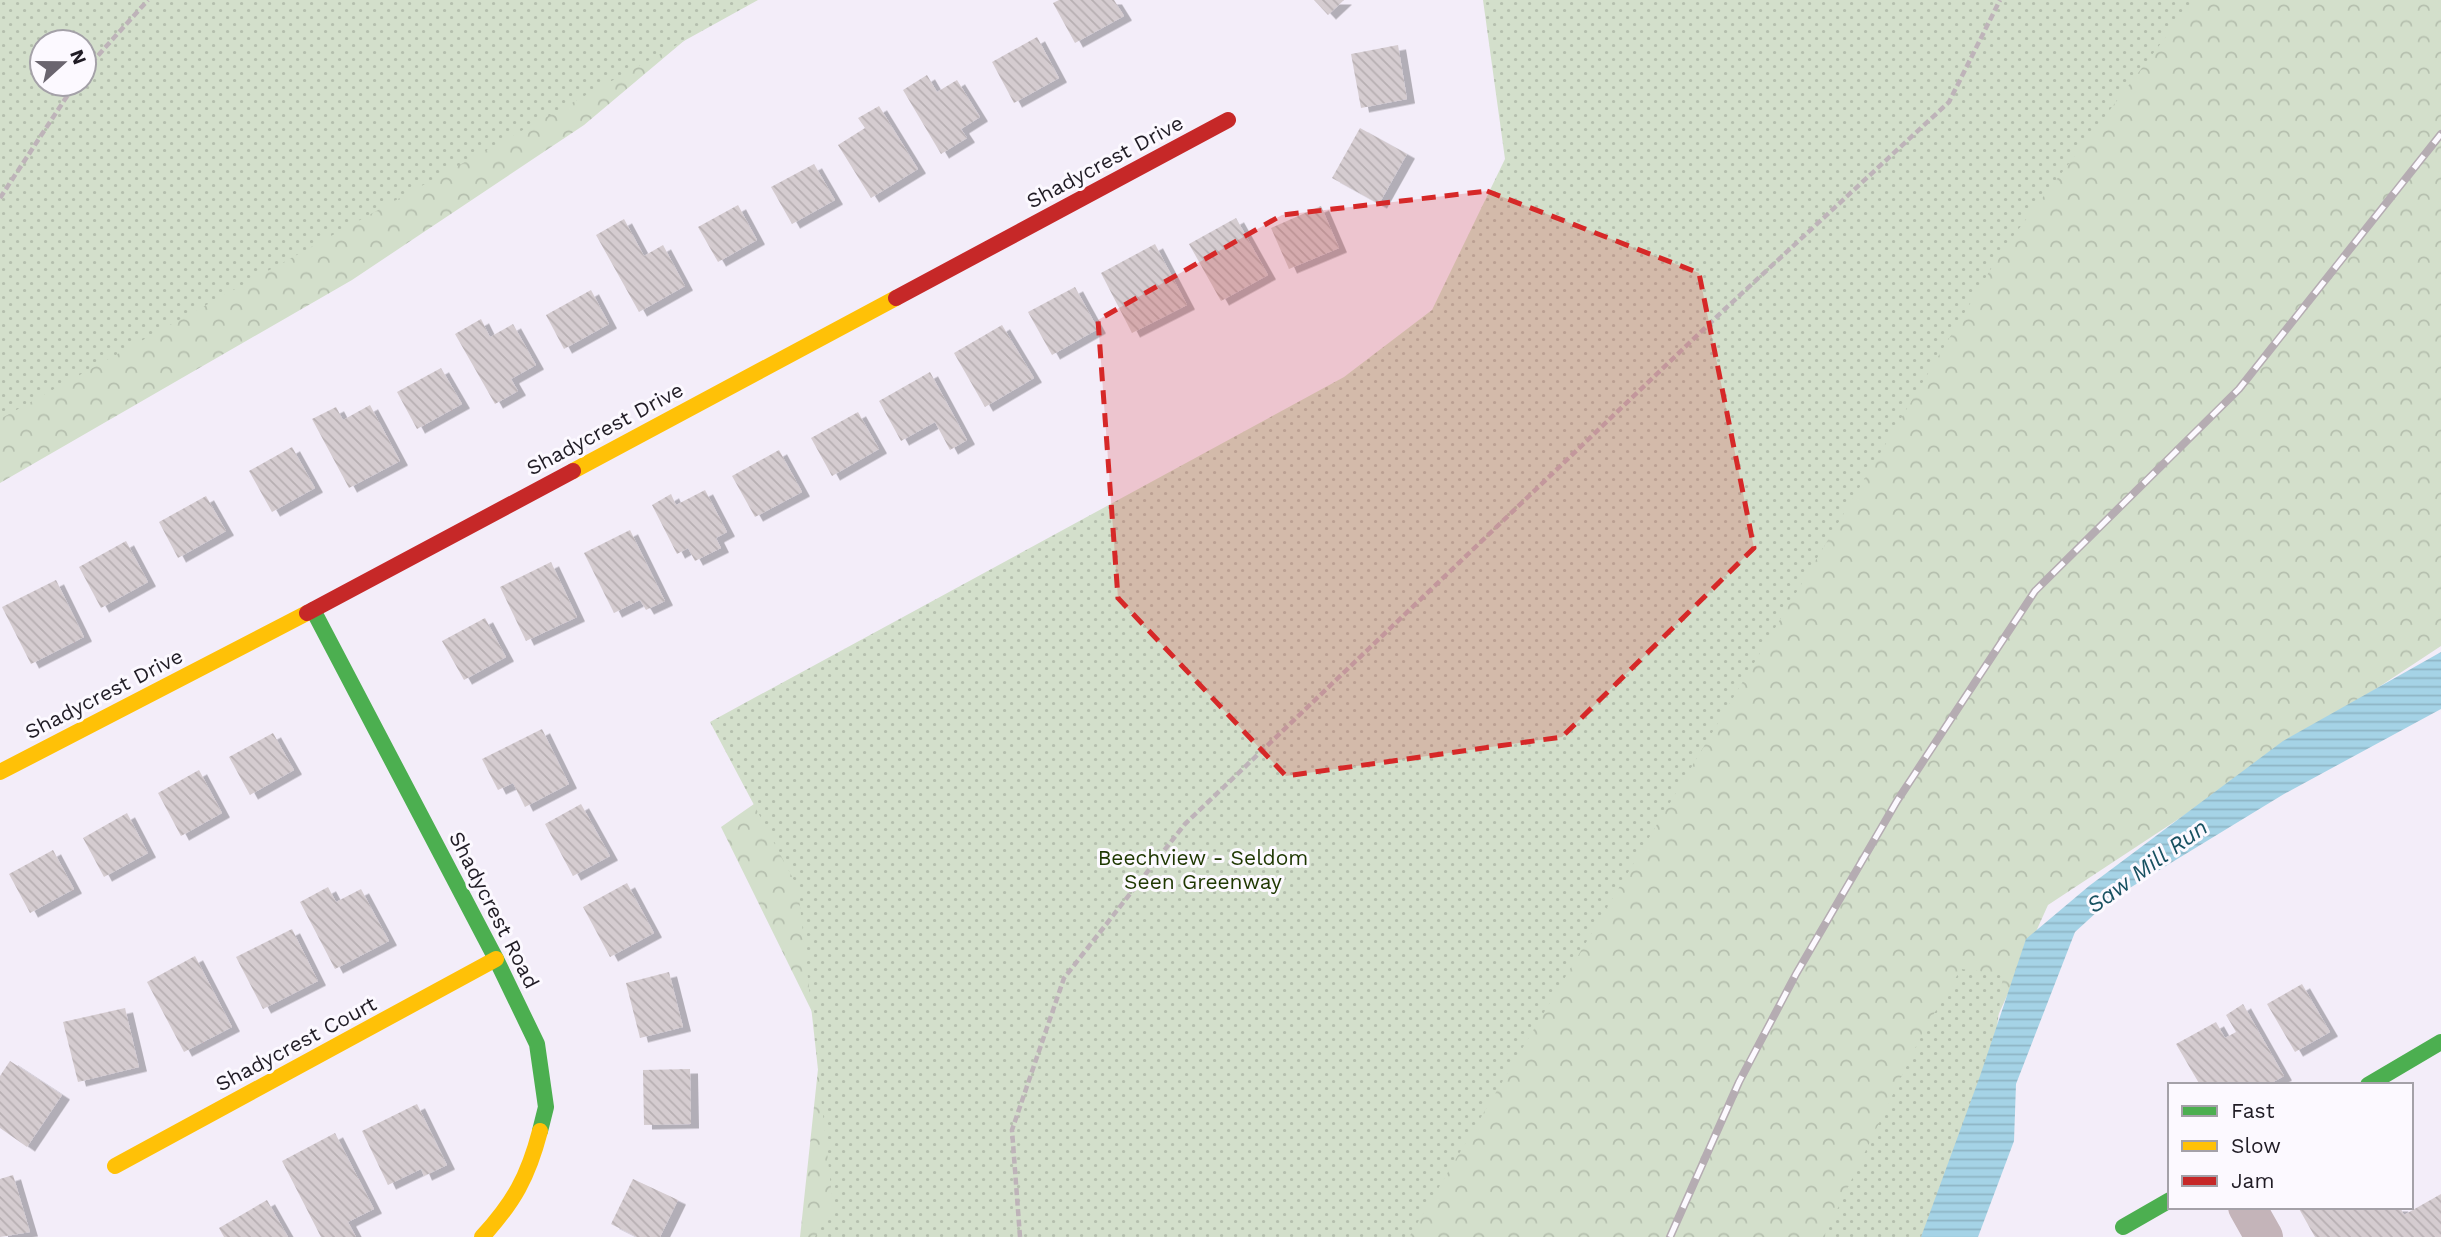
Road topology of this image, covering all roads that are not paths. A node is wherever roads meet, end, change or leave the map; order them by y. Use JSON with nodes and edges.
{"nodes":[{"id":1,"x":1228,"y":120,"type":"dead end"},
{"id":2,"x":313,"y":610,"type":"junction"},
{"id":3,"x":0,"y":772,"type":"edge"},
{"id":4,"x":496,"y":959,"type":"junction"},
{"id":5,"x":2441,"y":1042,"type":"edge"},
{"id":6,"x":2371,"y":1083,"type":"edge"},
{"id":7,"x":115,"y":1166,"type":"dead end"},
{"id":8,"x":2168,"y":1201,"type":"edge"},
{"id":9,"x":2248,"y":1209,"type":"edge"},
{"id":10,"x":2123,"y":1227,"type":"dead end"},
{"id":11,"x":482,"y":1237,"type":"edge"},
{"id":12,"x":2264,"y":1237,"type":"edge"}],
"edges":[{"from":1,"to":2,"type":"street","name":"Shadycrest Drive"},
{"from":2,"to":3,"type":"street","name":"Shadycrest Drive"},
{"from":2,"to":4,"type":"street","name":"Shadycrest Road"},
{"from":4,"to":7,"type":"street","name":"Shadycrest Court"},
{"from":4,"to":11,"type":"street","name":"Shadycrest Road"},
{"from":5,"to":6,"type":"street"},
{"from":8,"to":10,"type":"street"},
{"from":9,"to":12,"type":"street"}]}
